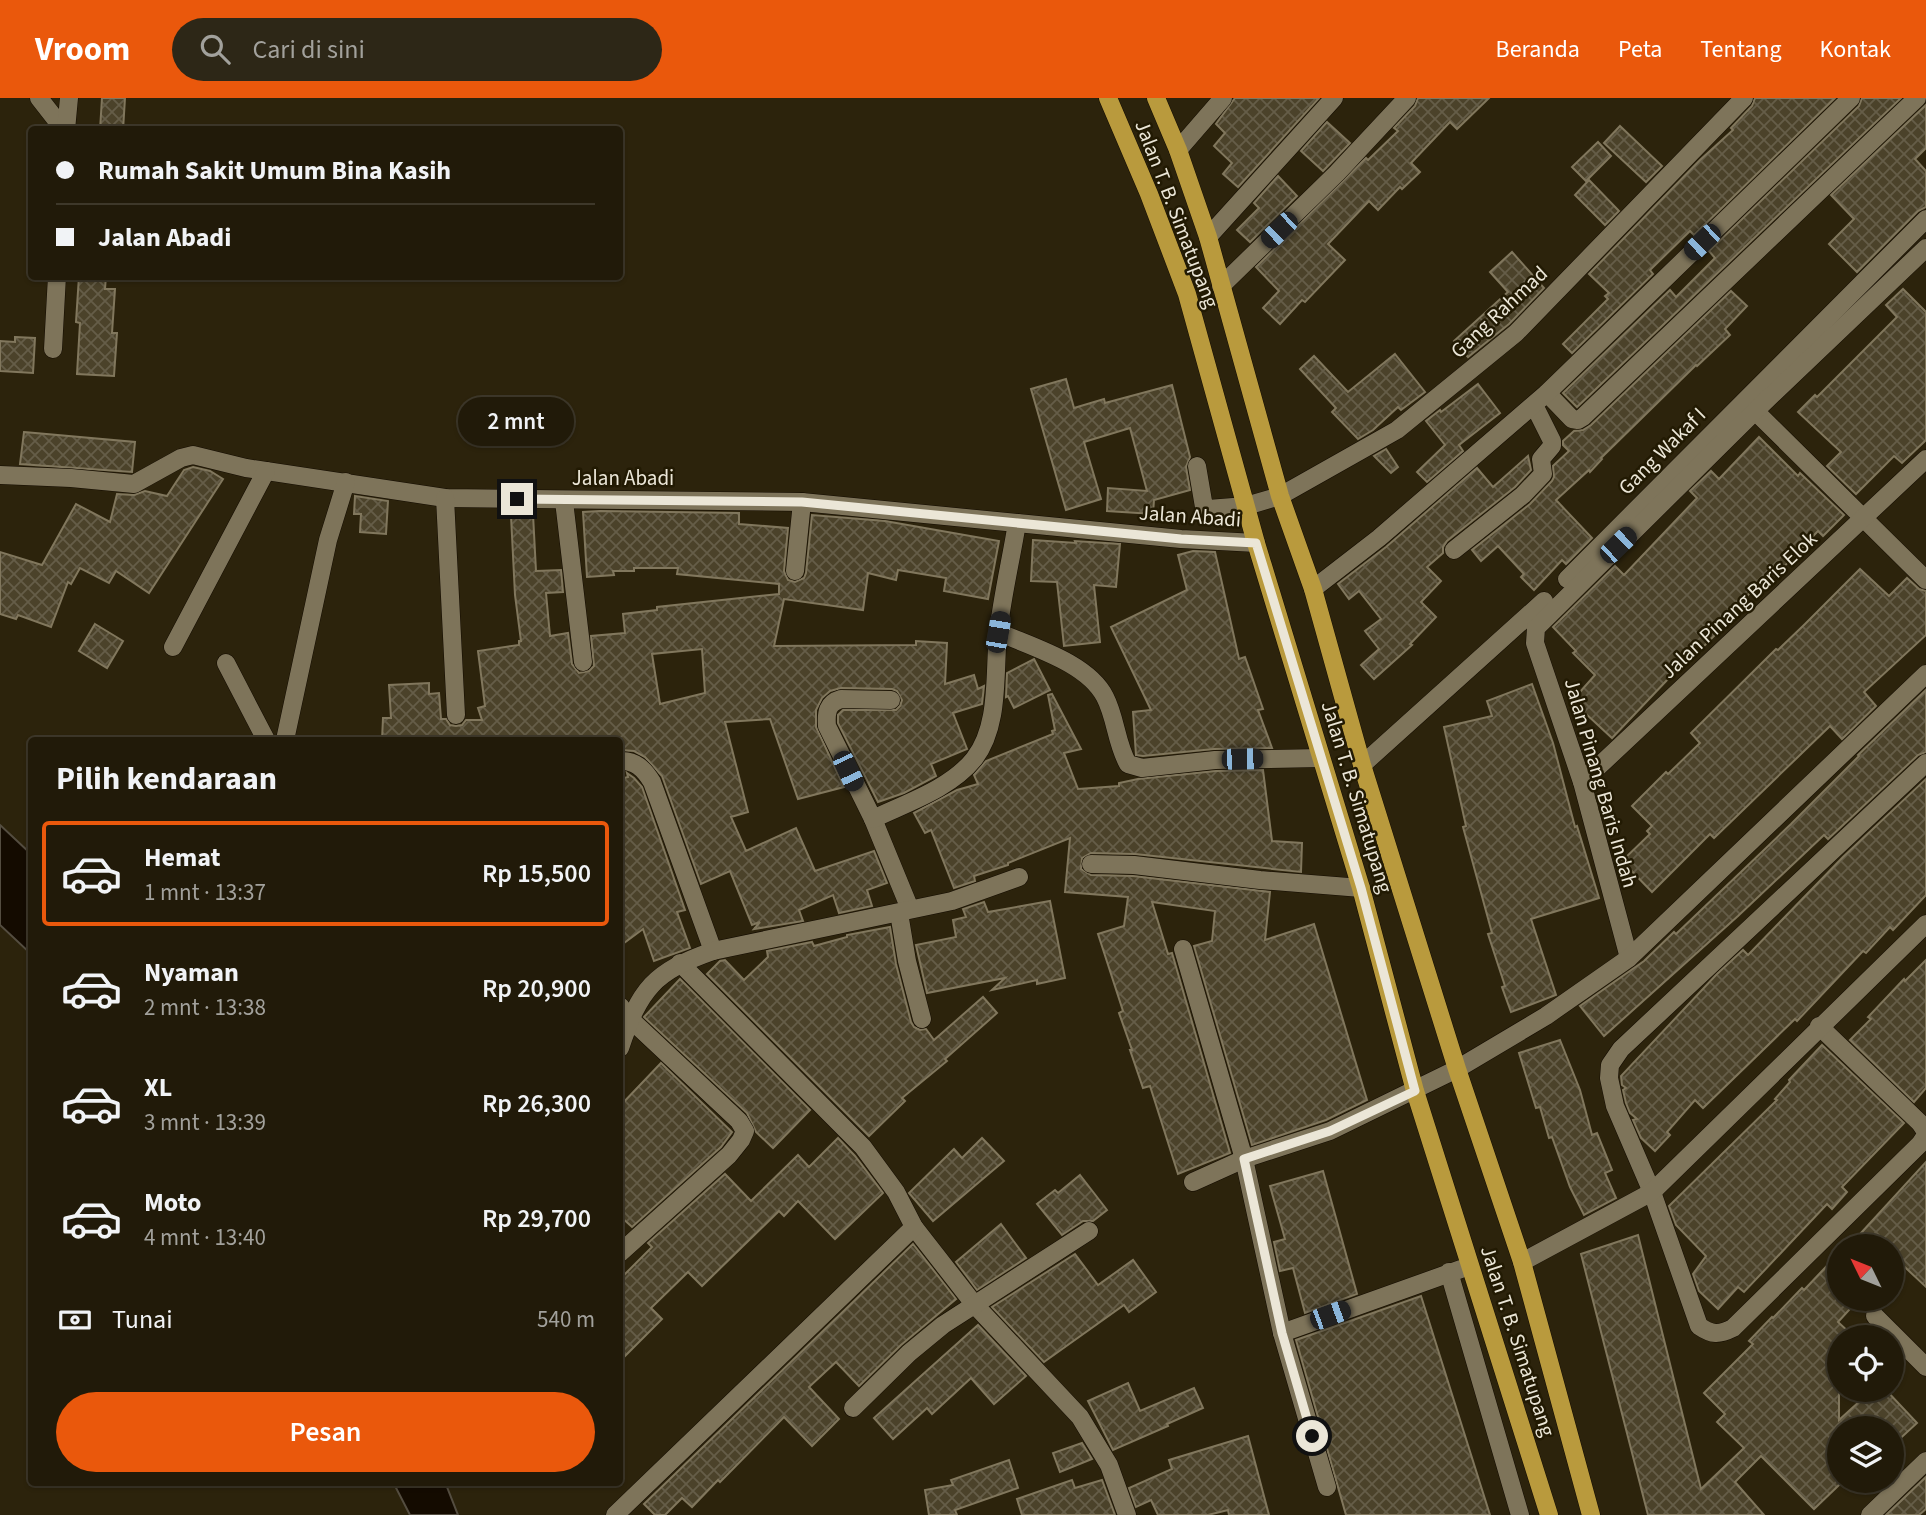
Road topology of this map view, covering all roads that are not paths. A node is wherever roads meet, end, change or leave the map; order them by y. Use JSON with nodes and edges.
{"nodes":[{"id":1,"x":40,"y":98,"type":"edge"},
{"id":2,"x":69,"y":98,"type":"edge"},
{"id":3,"x":1108,"y":98,"type":"edge"},
{"id":4,"x":1156,"y":98,"type":"edge"},
{"id":5,"x":1223,"y":98,"type":"edge"},
{"id":6,"x":1334,"y":98,"type":"edge"},
{"id":7,"x":1407,"y":98,"type":"edge"},
{"id":8,"x":1744,"y":98,"type":"edge"},
{"id":9,"x":1851,"y":98,"type":"edge"},
{"id":10,"x":1917,"y":98,"type":"edge"},
{"id":11,"x":62,"y":126,"type":"edge"},
{"id":12,"x":66,"y":126,"type":"edge"},
{"id":13,"x":1178,"y":150,"type":"junction"},
{"id":14,"x":1926,"y":219,"type":"edge"},
{"id":15,"x":1208,"y":237,"type":"junction"},
{"id":16,"x":1926,"y":248,"type":"edge"},
{"id":17,"x":57,"y":280,"type":"edge"},
{"id":18,"x":1221,"y":286,"type":"junction"},
{"id":19,"x":53,"y":349,"type":"dead end"},
{"id":20,"x":1540,"y":399,"type":"junction"},
{"id":21,"x":1755,"y":411,"type":"junction"},
{"id":22,"x":1926,"y":459,"type":"edge"},
{"id":23,"x":1197,"y":466,"type":"dead end"},
{"id":24,"x":266,"y":471,"type":"junction"},
{"id":25,"x":0,"y":475,"type":"edge"},
{"id":26,"x":346,"y":482,"type":"junction"},
{"id":27,"x":1280,"y":496,"type":"junction"},
{"id":28,"x":445,"y":498,"type":"junction"},
{"id":29,"x":564,"y":500,"type":"junction"},
{"id":30,"x":802,"y":502,"type":"junction"},
{"id":31,"x":1246,"y":506,"type":"junction"},
{"id":32,"x":1864,"y":519,"type":"junction"},
{"id":33,"x":1017,"y":523,"type":"junction"},
{"id":34,"x":1256,"y":543,"type":"junction"},
{"id":35,"x":1454,"y":550,"type":"dead end"},
{"id":36,"x":795,"y":571,"type":"dead end"},
{"id":37,"x":1926,"y":580,"type":"edge"},
{"id":38,"x":1313,"y":589,"type":"junction"},
{"id":39,"x":998,"y":632,"type":"junction"},
{"id":40,"x":173,"y":647,"type":"dead end"},
{"id":41,"x":226,"y":663,"type":"dead end"},
{"id":42,"x":583,"y":663,"type":"dead end"},
{"id":43,"x":1926,"y":674,"type":"edge"},
{"id":44,"x":891,"y":700,"type":"dead end"},
{"id":45,"x":456,"y":715,"type":"dead end"},
{"id":46,"x":264,"y":737,"type":"edge"},
{"id":47,"x":286,"y":737,"type":"edge"},
{"id":48,"x":1321,"y":758,"type":"junction"},
{"id":49,"x":623,"y":762,"type":"edge"},
{"id":50,"x":1926,"y":763,"type":"edge"},
{"id":51,"x":1362,"y":765,"type":"junction"},
{"id":52,"x":1582,"y":782,"type":"junction"},
{"id":53,"x":873,"y":819,"type":"junction"},
{"id":54,"x":1091,"y":864,"type":"dead end"},
{"id":55,"x":1019,"y":877,"type":"dead end"},
{"id":56,"x":1361,"y":888,"type":"junction"},
{"id":57,"x":905,"y":911,"type":"junction"},
{"id":58,"x":1926,"y":924,"type":"edge"},
{"id":59,"x":1183,"y":949,"type":"dead end"},
{"id":60,"x":713,"y":951,"type":"junction"},
{"id":61,"x":1629,"y":958,"type":"junction"},
{"id":62,"x":680,"y":962,"type":"junction"},
{"id":63,"x":624,"y":1012,"type":"edge"},
{"id":64,"x":922,"y":1018,"type":"dead end"},
{"id":65,"x":1819,"y":1026,"type":"junction"},
{"id":66,"x":1457,"y":1069,"type":"junction"},
{"id":67,"x":1415,"y":1091,"type":"junction"},
{"id":68,"x":1926,"y":1134,"type":"edge"},
{"id":69,"x":1244,"y":1159,"type":"junction"},
{"id":70,"x":1193,"y":1182,"type":"dead end"},
{"id":71,"x":1652,"y":1192,"type":"junction"},
{"id":72,"x":914,"y":1227,"type":"junction"},
{"id":73,"x":1089,"y":1231,"type":"dead end"},
{"id":74,"x":623,"y":1250,"type":"edge"},
{"id":75,"x":1522,"y":1262,"type":"junction"},
{"id":76,"x":1471,"y":1268,"type":"junction"},
{"id":77,"x":1449,"y":1272,"type":"junction"},
{"id":78,"x":975,"y":1304,"type":"junction"},
{"id":79,"x":1875,"y":1316,"type":"dead end"},
{"id":80,"x":1282,"y":1333,"type":"junction"},
{"id":81,"x":1926,"y":1367,"type":"edge"},
{"id":82,"x":853,"y":1408,"type":"dead end"},
{"id":83,"x":1530,"y":1453,"type":"junction"},
{"id":84,"x":1504,"y":1461,"type":"junction"},
{"id":85,"x":1926,"y":1461,"type":"edge"},
{"id":86,"x":1327,"y":1487,"type":"dead end"},
{"id":87,"x":615,"y":1515,"type":"edge"},
{"id":88,"x":1127,"y":1515,"type":"edge"},
{"id":89,"x":1520,"y":1515,"type":"edge"},
{"id":90,"x":1549,"y":1515,"type":"edge"},
{"id":91,"x":1591,"y":1515,"type":"edge"},
{"id":92,"x":1870,"y":1515,"type":"edge"}],
"edges":[{"from":1,"to":11,"type":"street"},
{"from":2,"to":12,"type":"street"},
{"from":3,"to":31,"type":"main road","name":"Jalan T. B. Simatupang"},
{"from":4,"to":13,"type":"main road","name":"Jalan T. B. Simatupang"},
{"from":5,"to":13,"type":"street"},
{"from":6,"to":15,"type":"street"},
{"from":7,"to":18,"type":"street"},
{"from":8,"to":27,"type":"street","name":"Gang Rahmad"},
{"from":9,"to":20,"type":"street"},
{"from":10,"to":20,"type":"street"},
{"from":13,"to":15,"type":"main road","name":"Jalan T. B. Simatupang"},
{"from":14,"to":51,"type":"street","name":"Gang Wakaf I"},
{"from":15,"to":18,"type":"main road","name":"Jalan T. B. Simatupang"},
{"from":16,"to":21,"type":"street"},
{"from":17,"to":19,"type":"street"},
{"from":18,"to":27,"type":"main road","name":"Jalan T. B. Simatupang"},
{"from":20,"to":35,"type":"street"},
{"from":20,"to":38,"type":"street"},
{"from":21,"to":32,"type":"street"},
{"from":21,"to":52,"type":"street","name":"Jalan Pinang Baris Indah"},
{"from":22,"to":32,"type":"street","name":"Jalan Pinang Baris Elok"},
{"from":23,"to":31,"type":"street","name":"Gang Rahmad"},
{"from":24,"to":25,"type":"street","name":"Jalan Abadi"},
{"from":24,"to":26,"type":"street","name":"Jalan Abadi"},
{"from":24,"to":40,"type":"street"},
{"from":26,"to":28,"type":"street","name":"Jalan Abadi"},
{"from":26,"to":47,"type":"street"},
{"from":27,"to":31,"type":"street","name":"Gang Rahmad"},
{"from":27,"to":38,"type":"main road","name":"Jalan T. B. Simatupang"},
{"from":28,"to":29,"type":"street","name":"Jalan Abadi"},
{"from":28,"to":45,"type":"street"},
{"from":29,"to":30,"type":"street","name":"Jalan Abadi"},
{"from":29,"to":42,"type":"street"},
{"from":30,"to":33,"type":"street","name":"Jalan Abadi"},
{"from":30,"to":36,"type":"street"},
{"from":31,"to":34,"type":"main road","name":"Jalan T. B. Simatupang"},
{"from":32,"to":37,"type":"street"},
{"from":32,"to":52,"type":"street","name":"Jalan Pinang Baris Elok"},
{"from":33,"to":34,"type":"street","name":"Jalan Abadi"},
{"from":33,"to":39,"type":"street"},
{"from":34,"to":48,"type":"main road","name":"Jalan T. B. Simatupang"},
{"from":38,"to":51,"type":"main road","name":"Jalan T. B. Simatupang"},
{"from":39,"to":48,"type":"street"},
{"from":39,"to":53,"type":"street"},
{"from":41,"to":46,"type":"street"},
{"from":43,"to":61,"type":"street"},
{"from":44,"to":53,"type":"street"},
{"from":48,"to":56,"type":"main road","name":"Jalan T. B. Simatupang"},
{"from":49,"to":60,"type":"street"},
{"from":50,"to":71,"type":"street"},
{"from":51,"to":66,"type":"main road","name":"Jalan T. B. Simatupang"},
{"from":52,"to":61,"type":"street","name":"Jalan Pinang Baris Indah"},
{"from":53,"to":57,"type":"street"},
{"from":54,"to":56,"type":"street"},
{"from":55,"to":57,"type":"street"},
{"from":56,"to":67,"type":"main road","name":"Jalan T. B. Simatupang"},
{"from":57,"to":60,"type":"street"},
{"from":57,"to":64,"type":"street"},
{"from":58,"to":65,"type":"street"},
{"from":59,"to":69,"type":"street"},
{"from":60,"to":62,"type":"street"},
{"from":61,"to":66,"type":"street"},
{"from":62,"to":63,"type":"street"},
{"from":62,"to":72,"type":"street"},
{"from":63,"to":74,"type":"street"},
{"from":65,"to":68,"type":"street"},
{"from":65,"to":71,"type":"street"},
{"from":66,"to":67,"type":"street"},
{"from":66,"to":75,"type":"main road","name":"Jalan T. B. Simatupang"},
{"from":67,"to":69,"type":"street"},
{"from":67,"to":76,"type":"main road","name":"Jalan T. B. Simatupang"},
{"from":68,"to":71,"type":"street"},
{"from":69,"to":70,"type":"street"},
{"from":69,"to":80,"type":"street"},
{"from":71,"to":75,"type":"street"},
{"from":72,"to":78,"type":"street"},
{"from":72,"to":87,"type":"street"},
{"from":73,"to":78,"type":"street"},
{"from":75,"to":91,"type":"main road","name":"Jalan T. B. Simatupang"},
{"from":76,"to":77,"type":"street"},
{"from":76,"to":83,"type":"main road","name":"Jalan T. B. Simatupang"},
{"from":77,"to":80,"type":"street"},
{"from":77,"to":84,"type":"street"},
{"from":78,"to":82,"type":"street"},
{"from":78,"to":88,"type":"street"},
{"from":79,"to":81,"type":"street"},
{"from":80,"to":86,"type":"street"},
{"from":83,"to":84,"type":"street"},
{"from":83,"to":90,"type":"main road","name":"Jalan T. B. Simatupang"},
{"from":84,"to":89,"type":"street"},
{"from":85,"to":92,"type":"street"}]}
